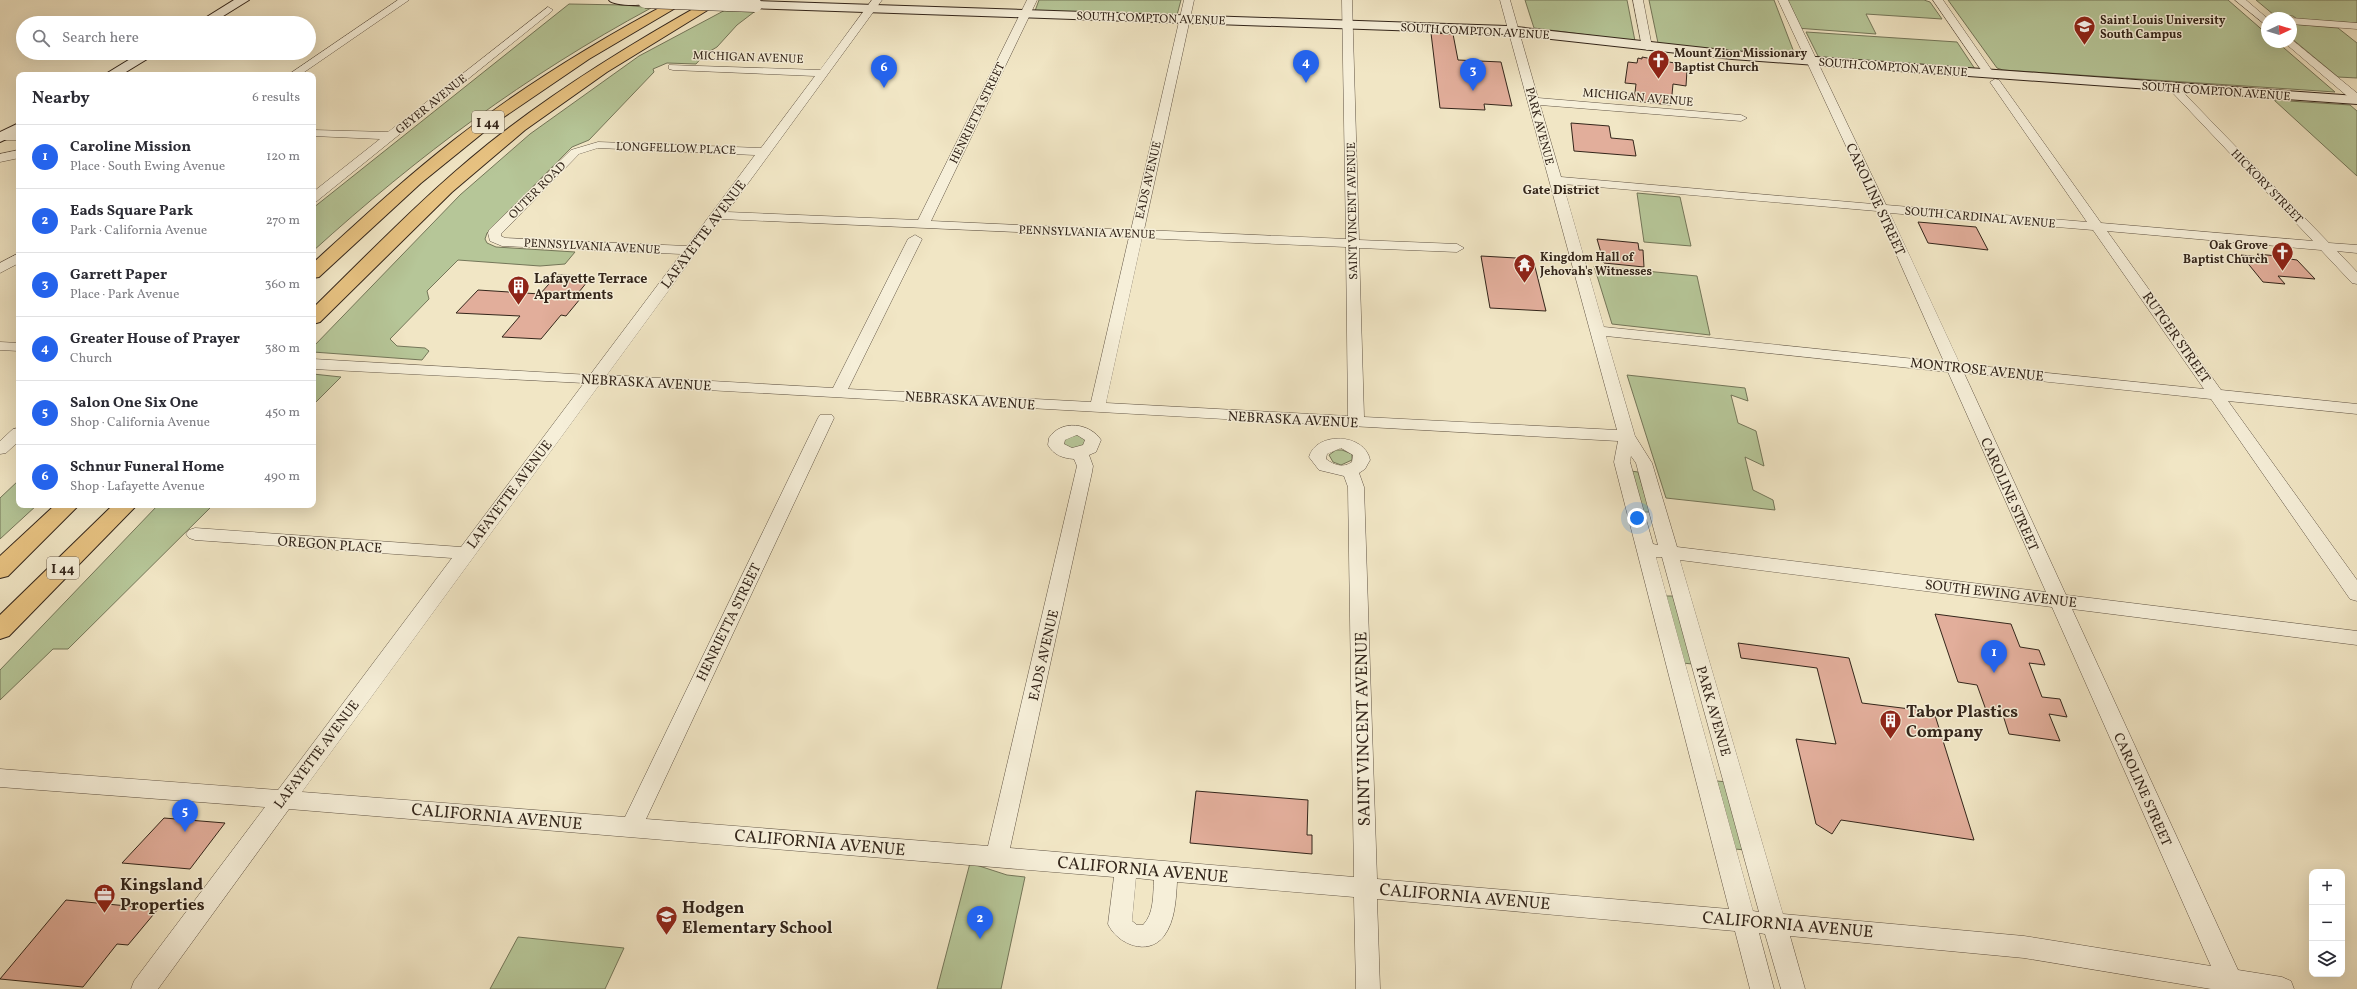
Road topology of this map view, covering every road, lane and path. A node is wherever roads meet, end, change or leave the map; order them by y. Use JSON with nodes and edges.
{"nodes":[{"id":1,"x":243,"y":0,"type":"edge"},
{"id":2,"x":404,"y":0,"type":"edge"},
{"id":3,"x":615,"y":0,"type":"edge"},
{"id":4,"x":683,"y":0,"type":"edge"},
{"id":5,"x":718,"y":0,"type":"edge"},
{"id":6,"x":737,"y":0,"type":"edge"},
{"id":7,"x":1032,"y":0,"type":"edge"},
{"id":8,"x":1189,"y":0,"type":"edge"},
{"id":9,"x":1347,"y":0,"type":"edge"},
{"id":10,"x":1505,"y":0,"type":"edge"},
{"id":11,"x":1638,"y":0,"type":"edge"},
{"id":12,"x":1783,"y":0,"type":"edge"},
{"id":13,"x":1938,"y":0,"type":"edge"},
{"id":14,"x":2240,"y":0,"type":"edge"},
{"id":15,"x":645,"y":1,"type":"edge"},
{"id":16,"x":874,"y":4,"type":"edge"},
{"id":17,"x":548,"y":10,"type":"dead end"},
{"id":18,"x":1025,"y":14,"type":"junction"},
{"id":19,"x":215,"y":16,"type":"edge"},
{"id":20,"x":2261,"y":17,"type":"edge"},
{"id":21,"x":1184,"y":20,"type":"junction"},
{"id":22,"x":2297,"y":21,"type":"edge"},
{"id":23,"x":1348,"y":25,"type":"junction"},
{"id":24,"x":2357,"y":26,"type":"edge"},
{"id":25,"x":1513,"y":31,"type":"junction"},
{"id":26,"x":659,"y":33,"type":"junction"},
{"id":27,"x":1648,"y":46,"type":"junction"},
{"id":28,"x":2297,"y":48,"type":"edge"},
{"id":29,"x":316,"y":59,"type":"edge"},
{"id":30,"x":138,"y":60,"type":"edge"},
{"id":31,"x":315,"y":60,"type":"edge"},
{"id":32,"x":1811,"y":61,"type":"junction"},
{"id":33,"x":673,"y":67,"type":"dead end"},
{"id":34,"x":116,"y":72,"type":"edge"},
{"id":35,"x":297,"y":72,"type":"edge"},
{"id":36,"x":822,"y":73,"type":"junction"},
{"id":37,"x":1993,"y":78,"type":"junction"},
{"id":38,"x":2176,"y":91,"type":"dead end"},
{"id":39,"x":2357,"y":99,"type":"edge"},
{"id":40,"x":1533,"y":102,"type":"junction"},
{"id":41,"x":1741,"y":118,"type":"dead end"},
{"id":42,"x":16,"y":129,"type":"edge"},
{"id":43,"x":316,"y":133,"type":"edge"},
{"id":44,"x":390,"y":136,"type":"junction"},
{"id":45,"x":1,"y":137,"type":"edge"},
{"id":46,"x":16,"y":137,"type":"edge"},
{"id":47,"x":588,"y":147,"type":"joint"},
{"id":48,"x":764,"y":152,"type":"junction"},
{"id":49,"x":16,"y":155,"type":"edge"},
{"id":50,"x":0,"y":158,"type":"edge"},
{"id":51,"x":1555,"y":180,"type":"junction"},
{"id":52,"x":316,"y":196,"type":"edge"},
{"id":53,"x":1882,"y":208,"type":"junction"},
{"id":54,"x":717,"y":215,"type":"junction"},
{"id":55,"x":922,"y":225,"type":"junction"},
{"id":56,"x":2098,"y":226,"type":"junction"},
{"id":57,"x":1136,"y":234,"type":"junction"},
{"id":58,"x":495,"y":238,"type":"joint"},
{"id":59,"x":915,"y":239,"type":"dead end"},
{"id":60,"x":1352,"y":244,"type":"junction"},
{"id":61,"x":2325,"y":246,"type":"junction"},
{"id":62,"x":1457,"y":248,"type":"dead end"},
{"id":63,"x":2357,"y":249,"type":"edge"},
{"id":64,"x":691,"y":250,"type":"junction"},
{"id":65,"x":16,"y":259,"type":"edge"},
{"id":66,"x":0,"y":269,"type":"edge"},
{"id":67,"x":316,"y":270,"type":"edge"},
{"id":68,"x":2357,"y":280,"type":"edge"},
{"id":69,"x":316,"y":315,"type":"edge"},
{"id":70,"x":1596,"y":331,"type":"junction"},
{"id":71,"x":0,"y":346,"type":"edge"},
{"id":72,"x":16,"y":347,"type":"edge"},
{"id":73,"x":320,"y":364,"type":"edge"},
{"id":74,"x":1952,"y":366,"type":"junction"},
{"id":75,"x":595,"y":379,"type":"junction"},
{"id":76,"x":839,"y":392,"type":"junction"},
{"id":77,"x":2217,"y":393,"type":"junction"},
{"id":78,"x":1097,"y":408,"type":"junction"},
{"id":79,"x":2357,"y":408,"type":"edge"},
{"id":80,"x":826,"y":418,"type":"dead end"},
{"id":81,"x":1356,"y":422,"type":"junction"},
{"id":82,"x":16,"y":435,"type":"edge"},
{"id":83,"x":1627,"y":436,"type":"junction"},
{"id":84,"x":0,"y":448,"type":"edge"},
{"id":85,"x":1080,"y":453,"type":"dead end"},
{"id":86,"x":1350,"y":471,"type":"dead end"},
{"id":87,"x":65,"y":508,"type":"edge"},
{"id":88,"x":123,"y":508,"type":"edge"},
{"id":89,"x":194,"y":534,"type":"dead end"},
{"id":90,"x":1644,"y":549,"type":"junction"},
{"id":91,"x":1668,"y":551,"type":"junction"},
{"id":92,"x":465,"y":553,"type":"junction"},
{"id":93,"x":0,"y":570,"type":"edge"},
{"id":94,"x":2357,"y":594,"type":"edge"},
{"id":95,"x":2057,"y":600,"type":"junction"},
{"id":96,"x":0,"y":630,"type":"edge"},
{"id":97,"x":2357,"y":638,"type":"edge"},
{"id":98,"x":0,"y":778,"type":"edge"},
{"id":99,"x":283,"y":799,"type":"junction"},
{"id":100,"x":631,"y":827,"type":"junction"},
{"id":101,"x":997,"y":857,"type":"junction"},
{"id":102,"x":1126,"y":868,"type":"junction"},
{"id":103,"x":1167,"y":871,"type":"junction"},
{"id":104,"x":1366,"y":887,"type":"junction"},
{"id":105,"x":1743,"y":920,"type":"junction"},
{"id":106,"x":1774,"y":923,"type":"junction"},
{"id":107,"x":2232,"y":985,"type":"edge"},
{"id":108,"x":143,"y":989,"type":"edge"},
{"id":109,"x":1368,"y":989,"type":"edge"},
{"id":110,"x":1762,"y":989,"type":"edge"},
{"id":111,"x":1793,"y":989,"type":"edge"},
{"id":112,"x":2282,"y":989,"type":"edge"}],
"edges":[{"from":1,"to":19,"type":"main road"},
{"from":2,"to":29,"type":"street"},
{"from":3,"to":15,"type":"main road","name":"SOUTH COMPTON AVENUE"},
{"from":4,"to":67,"type":"highway","number":"I 44"},
{"from":5,"to":26,"type":"highway","number":"I 44"},
{"from":6,"to":26,"type":"highway"},
{"from":7,"to":18,"type":"street","name":"HENRIETTA STREET"},
{"from":8,"to":21,"type":"street","name":"EADS AVENUE"},
{"from":9,"to":23,"type":"street","name":"SAINT VINCENT AVENUE"},
{"from":10,"to":25,"type":"street","name":"PARK AVENUE"},
{"from":11,"to":27,"type":"street"},
{"from":12,"to":32,"type":"street","name":"CAROLINE STREET"},
{"from":13,"to":37,"type":"street","name":"RUTGER STREET"},
{"from":14,"to":20,"type":"street"},
{"from":15,"to":16,"type":"main road","name":"SOUTH COMPTON AVENUE","bridge":true},
{"from":16,"to":18,"type":"main road","name":"SOUTH COMPTON AVENUE"},
{"from":16,"to":36,"type":"street","name":"LAFAYETTE AVENUE"},
{"from":17,"to":44,"type":"street","name":"GEYER AVENUE"},
{"from":18,"to":21,"type":"main road","name":"SOUTH COMPTON AVENUE"},
{"from":18,"to":55,"type":"street","name":"HENRIETTA STREET"},
{"from":21,"to":23,"type":"main road","name":"SOUTH COMPTON AVENUE"},
{"from":21,"to":57,"type":"street","name":"EADS AVENUE"},
{"from":22,"to":24,"type":"street"},
{"from":23,"to":25,"type":"main road","name":"SOUTH COMPTON AVENUE"},
{"from":23,"to":60,"type":"street","name":"SAINT VINCENT AVENUE"},
{"from":25,"to":27,"type":"main road","name":"SOUTH COMPTON AVENUE"},
{"from":25,"to":40,"type":"street","name":"PARK AVENUE"},
{"from":26,"to":69,"type":"highway","number":"I 44"},
{"from":27,"to":32,"type":"main road","name":"SOUTH COMPTON AVENUE"},
{"from":28,"to":39,"type":"street"},
{"from":30,"to":34,"type":"main road"},
{"from":31,"to":35,"type":"street"},
{"from":32,"to":37,"type":"main road","name":"SOUTH COMPTON AVENUE"},
{"from":32,"to":53,"type":"street","name":"CAROLINE STREET"},
{"from":33,"to":36,"type":"street","name":"MICHIGAN AVENUE"},
{"from":36,"to":48,"type":"street","name":"LAFAYETTE AVENUE"},
{"from":37,"to":39,"type":"main road","name":"SOUTH COMPTON AVENUE"},
{"from":37,"to":56,"type":"street","name":"RUTGER STREET"},
{"from":38,"to":61,"type":"street","name":"HICKORY STREET"},
{"from":40,"to":41,"type":"street","name":"MICHIGAN AVENUE"},
{"from":40,"to":51,"type":"street","name":"PARK AVENUE"},
{"from":42,"to":45,"type":"main road"},
{"from":43,"to":44,"type":"street"},
{"from":44,"to":52,"type":"street","name":"GEYER AVENUE"},
{"from":45,"to":46,"type":"street"},
{"from":47,"to":48,"type":"street","name":"LONGFELLOW PLACE"},
{"from":47,"to":58,"type":"street","name":"OUTER ROAD"},
{"from":48,"to":54,"type":"street","name":"LAFAYETTE AVENUE"},
{"from":49,"to":50,"type":"street"},
{"from":51,"to":53,"type":"street","name":"SOUTH CARDINAL AVENUE"},
{"from":51,"to":70,"type":"street","name":"PARK AVENUE"},
{"from":53,"to":56,"type":"street","name":"SOUTH CARDINAL AVENUE"},
{"from":53,"to":74,"type":"street","name":"CAROLINE STREET"},
{"from":54,"to":55,"type":"street","name":"PENNSYLVANIA AVENUE"},
{"from":54,"to":64,"type":"street","name":"LAFAYETTE AVENUE"},
{"from":55,"to":57,"type":"street","name":"PENNSYLVANIA AVENUE"},
{"from":56,"to":61,"type":"street","name":"SOUTH CARDINAL AVENUE"},
{"from":56,"to":77,"type":"street","name":"RUTGER STREET"},
{"from":57,"to":60,"type":"street","name":"PENNSYLVANIA AVENUE"},
{"from":57,"to":78,"type":"street","name":"EADS AVENUE"},
{"from":58,"to":64,"type":"street","name":"PENNSYLVANIA AVENUE"},
{"from":59,"to":76,"type":"street"},
{"from":60,"to":62,"type":"street","name":"PENNSYLVANIA AVENUE"},
{"from":60,"to":81,"type":"street","name":"SAINT VINCENT AVENUE"},
{"from":61,"to":63,"type":"street","name":"SOUTH CARDINAL AVENUE"},
{"from":61,"to":68,"type":"street","name":"HICKORY STREET"},
{"from":64,"to":75,"type":"street","name":"LAFAYETTE AVENUE"},
{"from":65,"to":66,"type":"street"},
{"from":70,"to":74,"type":"street","name":"MONTROSE AVENUE"},
{"from":70,"to":83,"type":"street","name":"PARK AVENUE"},
{"from":71,"to":72,"type":"street"},
{"from":73,"to":75,"type":"street","name":"NEBRASKA AVENUE"},
{"from":74,"to":77,"type":"street","name":"MONTROSE AVENUE"},
{"from":74,"to":95,"type":"street","name":"CAROLINE STREET"},
{"from":75,"to":76,"type":"street","name":"NEBRASKA AVENUE"},
{"from":75,"to":92,"type":"street","name":"LAFAYETTE AVENUE"},
{"from":76,"to":78,"type":"street","name":"NEBRASKA AVENUE"},
{"from":77,"to":79,"type":"street","name":"MONTROSE AVENUE"},
{"from":77,"to":94,"type":"street","name":"RUTGER STREET"},
{"from":78,"to":81,"type":"street","name":"NEBRASKA AVENUE"},
{"from":80,"to":100,"type":"street","name":"HENRIETTA STREET"},
{"from":81,"to":83,"type":"street","name":"NEBRASKA AVENUE"},
{"from":82,"to":84,"type":"street"},
{"from":83,"to":90,"type":"street","name":"PARK AVENUE"},
{"from":83,"to":91,"type":"street","name":"PARK AVENUE"},
{"from":85,"to":101,"type":"street","name":"EADS AVENUE"},
{"from":86,"to":104,"type":"street","name":"SAINT VINCENT AVENUE"},
{"from":87,"to":93,"type":"highway"},
{"from":88,"to":96,"type":"highway","number":"I 44"},
{"from":89,"to":92,"type":"street","name":"OREGON PLACE"},
{"from":90,"to":91,"type":"street","name":"SOUTH EWING AVENUE"},
{"from":90,"to":105,"type":"street","name":"PARK AVENUE"},
{"from":91,"to":95,"type":"street","name":"SOUTH EWING AVENUE"},
{"from":91,"to":106,"type":"street","name":"PARK AVENUE"},
{"from":92,"to":99,"type":"street","name":"LAFAYETTE AVENUE"},
{"from":95,"to":97,"type":"street","name":"SOUTH EWING AVENUE"},
{"from":95,"to":107,"type":"street","name":"CAROLINE STREET"},
{"from":98,"to":99,"type":"street","name":"CALIFORNIA AVENUE"},
{"from":99,"to":100,"type":"street","name":"CALIFORNIA AVENUE"},
{"from":99,"to":108,"type":"street","name":"LAFAYETTE AVENUE"},
{"from":100,"to":101,"type":"street","name":"CALIFORNIA AVENUE"},
{"from":101,"to":102,"type":"street","name":"CALIFORNIA AVENUE"},
{"from":102,"to":103,"type":"street","name":"CALIFORNIA AVENUE"},
{"from":102,"to":103,"type":"street"},
{"from":103,"to":104,"type":"street","name":"CALIFORNIA AVENUE"},
{"from":104,"to":105,"type":"street","name":"CALIFORNIA AVENUE"},
{"from":104,"to":109,"type":"street","name":"SAINT VINCENT AVENUE"},
{"from":105,"to":106,"type":"street","name":"CALIFORNIA AVENUE"},
{"from":105,"to":110,"type":"street","name":"PARK AVENUE"},
{"from":106,"to":107,"type":"street","name":"CALIFORNIA AVENUE"},
{"from":106,"to":111,"type":"street","name":"PARK AVENUE"},
{"from":107,"to":112,"type":"street","name":"CALIFORNIA AVENUE"}]}
